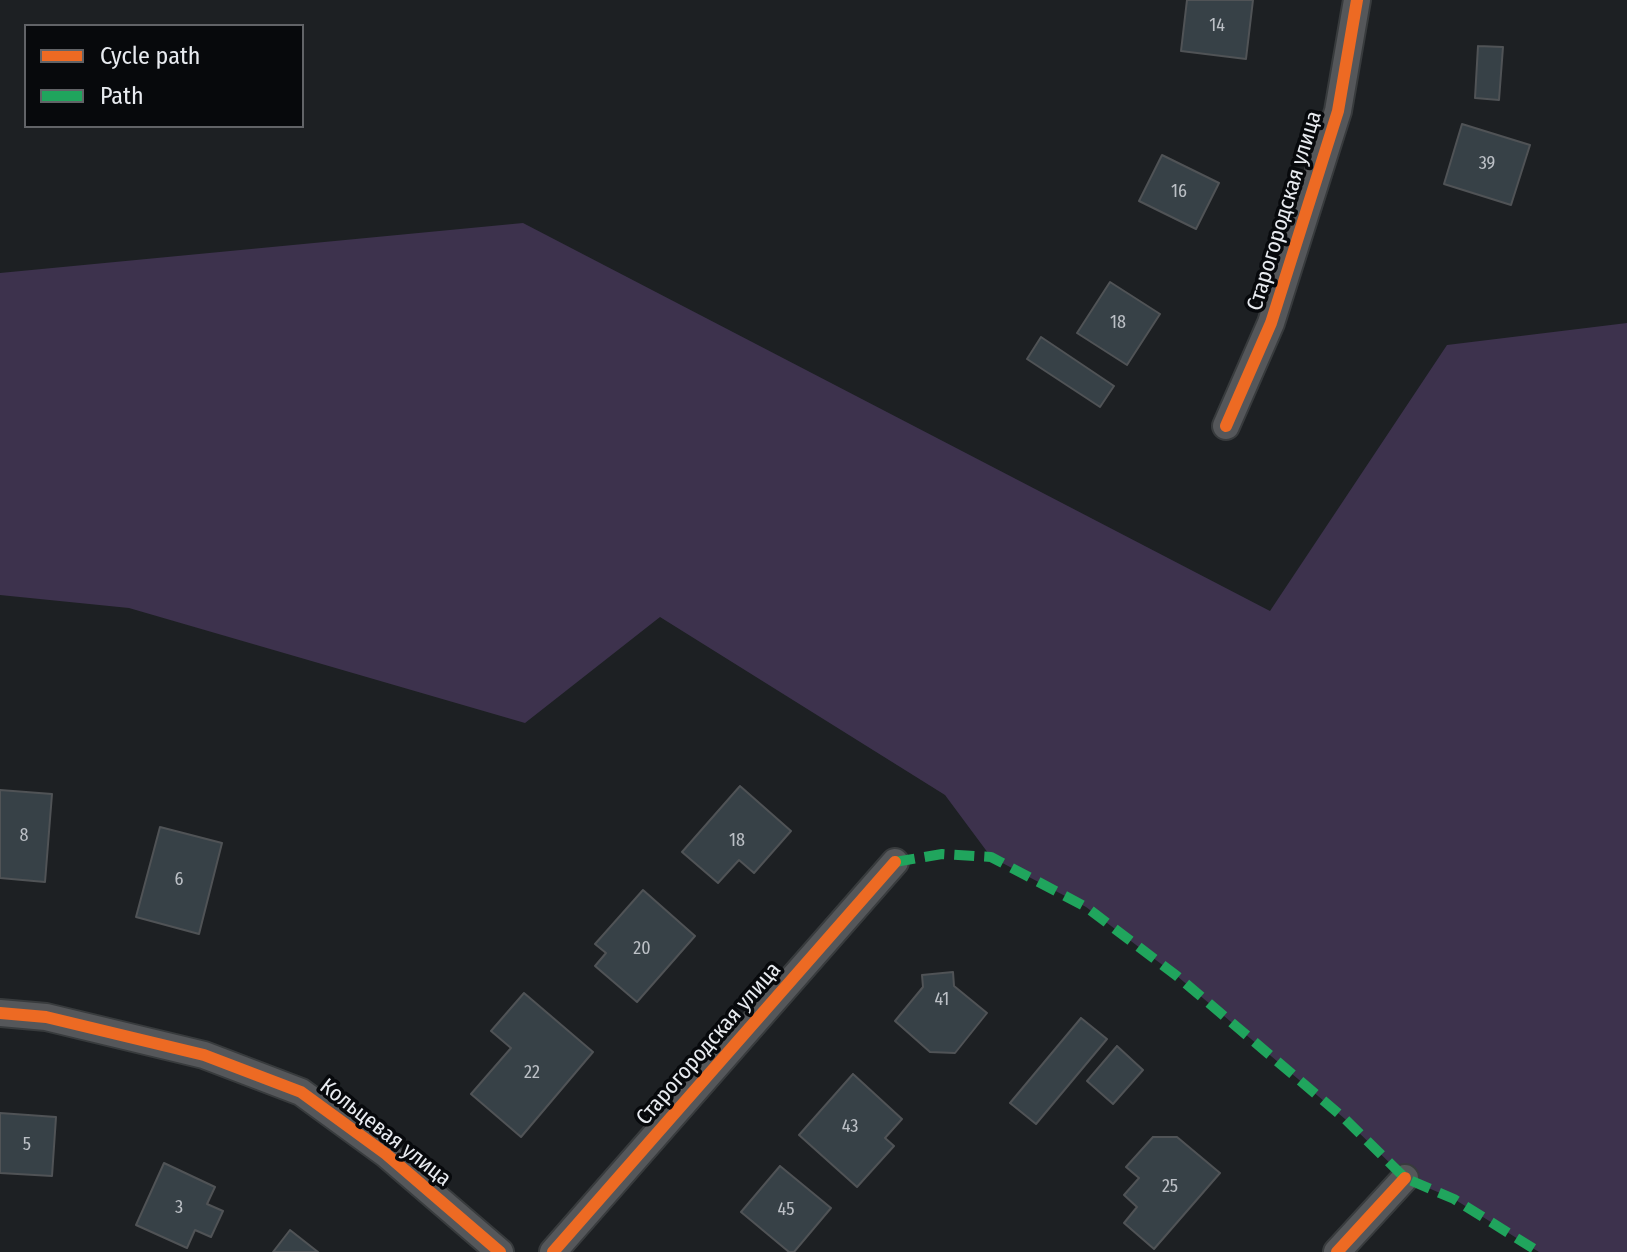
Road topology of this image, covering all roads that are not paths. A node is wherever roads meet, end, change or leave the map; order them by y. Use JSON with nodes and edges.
{"nodes":[{"id":1,"x":1357,"y":0,"type":"edge"},
{"id":2,"x":1226,"y":426,"type":"dead end"},
{"id":3,"x":895,"y":862,"type":"dead end"},
{"id":4,"x":0,"y":1013,"type":"edge"},
{"id":5,"x":1405,"y":1178,"type":"dead end"},
{"id":6,"x":500,"y":1252,"type":"edge"},
{"id":7,"x":553,"y":1252,"type":"edge"},
{"id":8,"x":1337,"y":1252,"type":"edge"}],
"edges":[{"from":1,"to":2,"type":"street","name":"Старогородская улица"},
{"from":3,"to":7,"type":"street","name":"Старогородская улица"},
{"from":4,"to":6,"type":"street","name":"Кольцевая улица"},
{"from":5,"to":8,"type":"street"}]}
